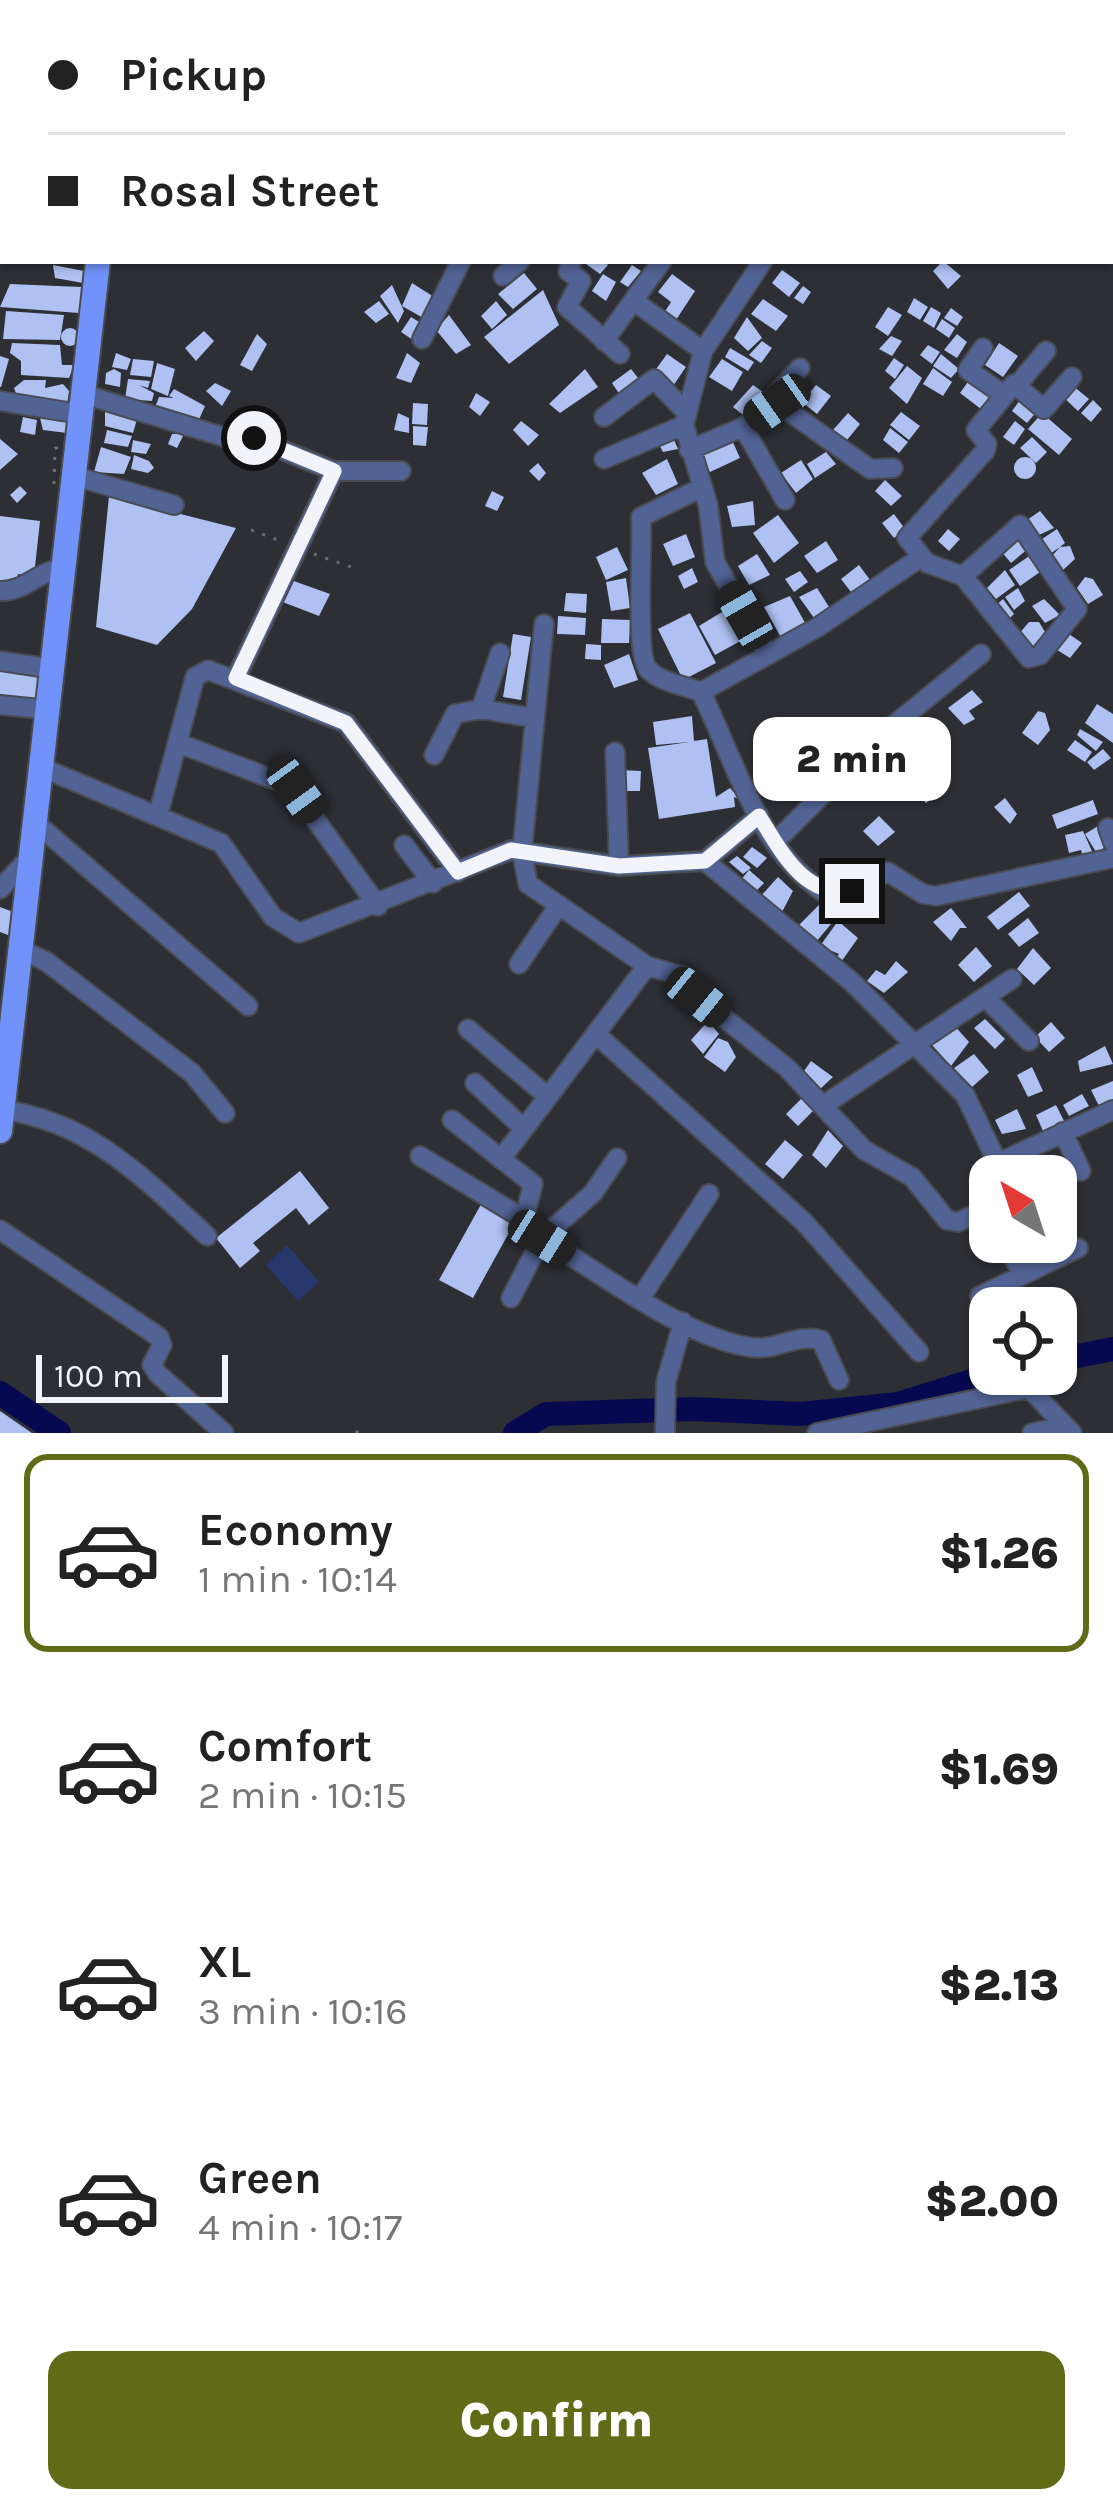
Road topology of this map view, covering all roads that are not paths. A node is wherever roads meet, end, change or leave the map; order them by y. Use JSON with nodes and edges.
{"nodes":[{"id":1,"x":98,"y":264,"type":"edge"},
{"id":2,"x":460,"y":264,"type":"edge"},
{"id":3,"x":516,"y":264,"type":"edge"},
{"id":4,"x":571,"y":264,"type":"edge"},
{"id":5,"x":660,"y":264,"type":"edge"},
{"id":6,"x":761,"y":264,"type":"edge"},
{"id":7,"x":503,"y":275,"type":"dead end"},
{"id":8,"x":634,"y":301,"type":"junction"},
{"id":9,"x":422,"y":339,"type":"dead end"},
{"id":10,"x":983,"y":348,"type":"dead end"},
{"id":11,"x":703,"y":351,"type":"junction"},
{"id":12,"x":1046,"y":351,"type":"dead end"},
{"id":13,"x":800,"y":368,"type":"dead end"},
{"id":14,"x":1072,"y":377,"type":"dead end"},
{"id":15,"x":1012,"y":389,"type":"junction"},
{"id":16,"x":0,"y":401,"type":"edge"},
{"id":17,"x":777,"y":403,"type":"junction"},
{"id":18,"x":81,"y":404,"type":"junction"},
{"id":19,"x":604,"y":417,"type":"dead end"},
{"id":20,"x":685,"y":418,"type":"junction"},
{"id":21,"x":743,"y":427,"type":"junction"},
{"id":22,"x":689,"y":450,"type":"junction"},
{"id":23,"x":604,"y":459,"type":"dead end"},
{"id":24,"x":893,"y":468,"type":"dead end"},
{"id":25,"x":334,"y":471,"type":"junction"},
{"id":26,"x":401,"y":471,"type":"dead end"},
{"id":27,"x":63,"y":480,"type":"junction"},
{"id":28,"x":703,"y":487,"type":"junction"},
{"id":29,"x":785,"y":500,"type":"dead end"},
{"id":30,"x":174,"y":505,"type":"dead end"},
{"id":31,"x":921,"y":557,"type":"junction"},
{"id":32,"x":64,"y":569,"type":"junction"},
{"id":33,"x":963,"y":575,"type":"junction"},
{"id":34,"x":0,"y":591,"type":"edge"},
{"id":35,"x":544,"y":624,"type":"dead end"},
{"id":36,"x":500,"y":653,"type":"dead end"},
{"id":37,"x":981,"y":654,"type":"dead end"},
{"id":38,"x":768,"y":655,"type":"junction"},
{"id":39,"x":0,"y":661,"type":"edge"},
{"id":40,"x":54,"y":669,"type":"junction"},
{"id":41,"x":236,"y":678,"type":"junction"},
{"id":42,"x":701,"y":692,"type":"junction"},
{"id":43,"x":0,"y":705,"type":"edge"},
{"id":44,"x":50,"y":710,"type":"junction"},
{"id":45,"x":481,"y":710,"type":"junction"},
{"id":46,"x":534,"y":718,"type":"junction"},
{"id":47,"x":178,"y":743,"type":"junction"},
{"id":48,"x":615,"y":752,"type":"dead end"},
{"id":49,"x":434,"y":754,"type":"dead end"},
{"id":50,"x":43,"y":768,"type":"junction"},
{"id":51,"x":158,"y":815,"type":"junction"},
{"id":52,"x":759,"y":816,"type":"junction"},
{"id":53,"x":36,"y":823,"type":"junction"},
{"id":54,"x":776,"y":842,"type":"junction"},
{"id":55,"x":404,"y":845,"type":"dead end"},
{"id":56,"x":522,"y":853,"type":"junction"},
{"id":57,"x":32,"y":854,"type":"junction"},
{"id":58,"x":1113,"y":858,"type":"edge"},
{"id":59,"x":705,"y":861,"type":"junction"},
{"id":60,"x":619,"y":866,"type":"junction"},
{"id":61,"x":458,"y":872,"type":"junction"},
{"id":62,"x":949,"y":874,"type":"dead end"},
{"id":63,"x":433,"y":883,"type":"junction"},
{"id":64,"x":0,"y":889,"type":"edge"},
{"id":65,"x":960,"y":894,"type":"junction"},
{"id":66,"x":559,"y":905,"type":"junction"},
{"id":67,"x":378,"y":906,"type":"junction"},
{"id":68,"x":22,"y":950,"type":"junction"},
{"id":69,"x":519,"y":964,"type":"dead end"},
{"id":70,"x":647,"y":966,"type":"junction"},
{"id":71,"x":1012,"y":979,"type":"dead end"},
{"id":72,"x":985,"y":997,"type":"junction"},
{"id":73,"x":248,"y":1006,"type":"dead end"},
{"id":74,"x":468,"y":1029,"type":"dead end"},
{"id":75,"x":597,"y":1035,"type":"junction"},
{"id":76,"x":912,"y":1041,"type":"junction"},
{"id":77,"x":1029,"y":1041,"type":"dead end"},
{"id":78,"x":475,"y":1083,"type":"dead end"},
{"id":79,"x":547,"y":1096,"type":"junction"},
{"id":80,"x":824,"y":1105,"type":"junction"},
{"id":81,"x":1113,"y":1110,"type":"edge"},
{"id":82,"x":225,"y":1113,"type":"dead end"},
{"id":83,"x":452,"y":1120,"type":"dead end"},
{"id":84,"x":1,"y":1121,"type":"edge"},
{"id":85,"x":522,"y":1127,"type":"junction"},
{"id":86,"x":1063,"y":1132,"type":"junction"},
{"id":87,"x":994,"y":1155,"type":"edge"},
{"id":88,"x":1024,"y":1155,"type":"edge"},
{"id":89,"x":420,"y":1156,"type":"dead end"},
{"id":90,"x":617,"y":1158,"type":"dead end"},
{"id":91,"x":501,"y":1160,"type":"junction"},
{"id":92,"x":1082,"y":1171,"type":"dead end"},
{"id":93,"x":709,"y":1194,"type":"dead end"},
{"id":94,"x":969,"y":1218,"type":"edge"},
{"id":95,"x":524,"y":1219,"type":"junction"},
{"id":96,"x":0,"y":1230,"type":"edge"},
{"id":97,"x":207,"y":1236,"type":"dead end"},
{"id":98,"x":542,"y":1238,"type":"junction"},
{"id":99,"x":1078,"y":1248,"type":"dead end"},
{"id":100,"x":1016,"y":1263,"type":"edge"},
{"id":101,"x":1023,"y":1275,"type":"junction"},
{"id":102,"x":998,"y":1287,"type":"edge"},
{"id":103,"x":641,"y":1297,"type":"junction"},
{"id":104,"x":511,"y":1298,"type":"dead end"},
{"id":105,"x":683,"y":1322,"type":"junction"},
{"id":106,"x":919,"y":1352,"type":"dead end"},
{"id":107,"x":839,"y":1380,"type":"dead end"},
{"id":108,"x":664,"y":1429,"type":"edge"},
{"id":109,"x":1069,"y":1430,"type":"edge"},
{"id":110,"x":224,"y":1433,"type":"edge"},
{"id":111,"x":818,"y":1433,"type":"edge"},
{"id":112,"x":1032,"y":1433,"type":"edge"}],
"edges":[{"from":1,"to":18,"type":"main road"},
{"from":2,"to":9,"type":"street"},
{"from":3,"to":7,"type":"street"},
{"from":4,"to":8,"type":"street"},
{"from":5,"to":8,"type":"street"},
{"from":6,"to":11,"type":"street"},
{"from":8,"to":11,"type":"street"},
{"from":10,"to":15,"type":"street"},
{"from":11,"to":20,"type":"street"},
{"from":12,"to":15,"type":"street"},
{"from":13,"to":17,"type":"street"},
{"from":14,"to":15,"type":"street"},
{"from":15,"to":31,"type":"street"},
{"from":16,"to":18,"type":"street"},
{"from":17,"to":21,"type":"street"},
{"from":17,"to":24,"type":"street"},
{"from":18,"to":25,"type":"street"},
{"from":18,"to":27,"type":"main road"},
{"from":19,"to":20,"type":"street"},
{"from":20,"to":22,"type":"street"},
{"from":20,"to":23,"type":"street"},
{"from":21,"to":22,"type":"street"},
{"from":21,"to":29,"type":"street"},
{"from":22,"to":28,"type":"street"},
{"from":25,"to":26,"type":"street"},
{"from":25,"to":41,"type":"street"},
{"from":27,"to":30,"type":"street"},
{"from":27,"to":32,"type":"main road"},
{"from":28,"to":38,"type":"street"},
{"from":28,"to":42,"type":"street"},
{"from":31,"to":33,"type":"street"},
{"from":31,"to":38,"type":"street"},
{"from":32,"to":34,"type":"street"},
{"from":32,"to":40,"type":"main road"},
{"from":33,"to":33,"type":"street"},
{"from":35,"to":46,"type":"street"},
{"from":36,"to":45,"type":"street"},
{"from":37,"to":54,"type":"street"},
{"from":38,"to":42,"type":"street"},
{"from":39,"to":40,"type":"street"},
{"from":40,"to":44,"type":"main road"},
{"from":41,"to":47,"type":"street"},
{"from":41,"to":61,"type":"street"},
{"from":42,"to":52,"type":"street"},
{"from":43,"to":44,"type":"street"},
{"from":44,"to":50,"type":"main road"},
{"from":45,"to":46,"type":"street"},
{"from":45,"to":49,"type":"street"},
{"from":46,"to":56,"type":"street"},
{"from":47,"to":51,"type":"street"},
{"from":47,"to":67,"type":"street"},
{"from":48,"to":60,"type":"street"},
{"from":50,"to":51,"type":"street"},
{"from":50,"to":53,"type":"main road"},
{"from":51,"to":67,"type":"street"},
{"from":52,"to":54,"type":"street"},
{"from":52,"to":59,"type":"street"},
{"from":53,"to":57,"type":"main road"},
{"from":53,"to":73,"type":"street"},
{"from":54,"to":65,"type":"street"},
{"from":55,"to":63,"type":"street"},
{"from":56,"to":60,"type":"street"},
{"from":56,"to":61,"type":"street"},
{"from":56,"to":66,"type":"street"},
{"from":57,"to":64,"type":"street"},
{"from":57,"to":68,"type":"main road"},
{"from":58,"to":65,"type":"street"},
{"from":59,"to":60,"type":"street"},
{"from":59,"to":76,"type":"street"},
{"from":61,"to":63,"type":"street"},
{"from":62,"to":65,"type":"street"},
{"from":63,"to":67,"type":"street"},
{"from":66,"to":69,"type":"street"},
{"from":66,"to":70,"type":"street"},
{"from":68,"to":82,"type":"street"},
{"from":68,"to":84,"type":"main road"},
{"from":70,"to":75,"type":"street"},
{"from":70,"to":80,"type":"street"},
{"from":71,"to":72,"type":"street"},
{"from":72,"to":76,"type":"street"},
{"from":72,"to":77,"type":"street"},
{"from":74,"to":79,"type":"street"},
{"from":75,"to":79,"type":"street"},
{"from":75,"to":106,"type":"street"},
{"from":76,"to":80,"type":"street"},
{"from":76,"to":87,"type":"street"},
{"from":78,"to":85,"type":"street"},
{"from":79,"to":85,"type":"street"},
{"from":80,"to":94,"type":"street"},
{"from":81,"to":86,"type":"street"},
{"from":83,"to":91,"type":"street"},
{"from":84,"to":97,"type":"street"},
{"from":85,"to":91,"type":"street"},
{"from":86,"to":88,"type":"street"},
{"from":86,"to":92,"type":"street"},
{"from":89,"to":95,"type":"street"},
{"from":90,"to":98,"type":"street"},
{"from":91,"to":95,"type":"street"},
{"from":93,"to":103,"type":"street"},
{"from":95,"to":98,"type":"street"},
{"from":96,"to":110,"type":"street"},
{"from":98,"to":103,"type":"street"},
{"from":98,"to":104,"type":"street"},
{"from":99,"to":101,"type":"street"},
{"from":100,"to":101,"type":"street"},
{"from":101,"to":102,"type":"street"},
{"from":103,"to":105,"type":"street"},
{"from":105,"to":107,"type":"street"},
{"from":105,"to":108,"type":"street"},
{"from":109,"to":111,"type":"street"},
{"from":109,"to":112,"type":"street"}]}
